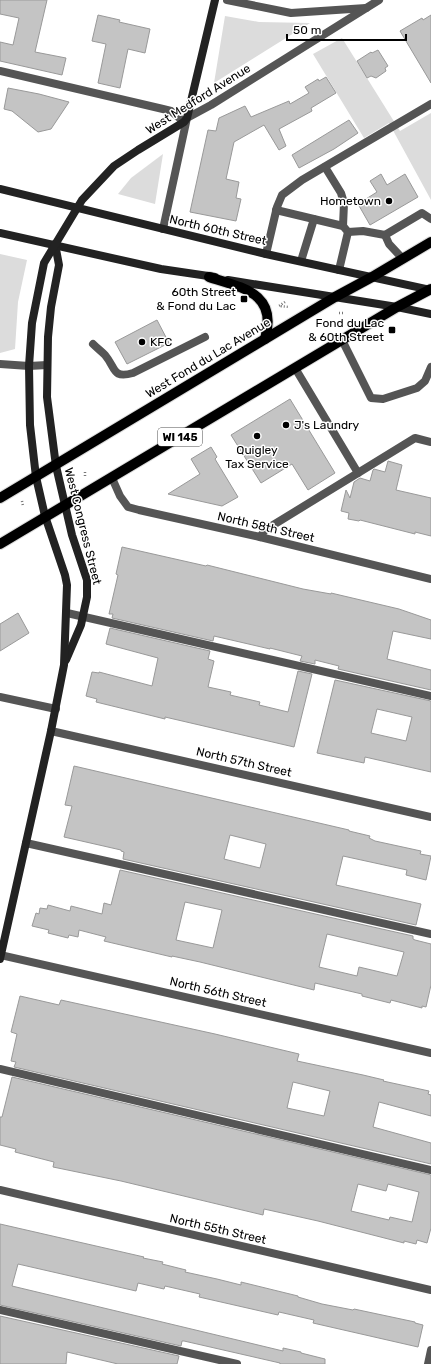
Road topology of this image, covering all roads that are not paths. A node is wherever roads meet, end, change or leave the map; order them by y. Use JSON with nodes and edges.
{"nodes":[{"id":1,"x":215,"y":0,"type":"edge"},
{"id":2,"x":227,"y":0,"type":"edge"},
{"id":3,"x":379,"y":0,"type":"edge"},
{"id":4,"x":366,"y":8,"type":"junction"},
{"id":5,"x":0,"y":71,"type":"edge"},
{"id":6,"x":431,"y":104,"type":"edge"},
{"id":7,"x":186,"y":120,"type":"junction"},
{"id":8,"x":325,"y":166,"type":"junction"},
{"id":9,"x":0,"y":189,"type":"edge"},
{"id":10,"x":78,"y":207,"type":"junction"},
{"id":11,"x":276,"y":210,"type":"junction"},
{"id":12,"x":314,"y":219,"type":"junction"},
{"id":13,"x":431,"y":219,"type":"edge"},
{"id":14,"x":163,"y":229,"type":"junction"},
{"id":15,"x":346,"y":229,"type":"junction"},
{"id":16,"x":0,"y":233,"type":"edge"},
{"id":17,"x":385,"y":235,"type":"junction"},
{"id":18,"x":431,"y":242,"type":"edge"},
{"id":19,"x":55,"y":244,"type":"junction"},
{"id":20,"x":266,"y":254,"type":"junction"},
{"id":21,"x":403,"y":259,"type":"junction"},
{"id":22,"x":301,"y":262,"type":"junction"},
{"id":23,"x":338,"y":270,"type":"junction"},
{"id":24,"x":209,"y":277,"type":"junction"},
{"id":25,"x":372,"y":278,"type":"junction"},
{"id":26,"x":431,"y":290,"type":"edge"},
{"id":27,"x":334,"y":296,"type":"junction"},
{"id":28,"x":397,"y":307,"type":"junction"},
{"id":29,"x":431,"y":314,"type":"edge"},
{"id":30,"x":205,"y":337,"type":"dead end"},
{"id":31,"x":265,"y":338,"type":"junction"},
{"id":32,"x":342,"y":340,"type":"junction"},
{"id":33,"x":93,"y":344,"type":"dead end"},
{"id":34,"x":0,"y":364,"type":"edge"},
{"id":35,"x":47,"y":365,"type":"junction"},
{"id":36,"x":29,"y":366,"type":"junction"},
{"id":37,"x":431,"y":367,"type":"edge"},
{"id":38,"x":295,"y":368,"type":"junction"},
{"id":39,"x":431,"y":442,"type":"edge"},
{"id":40,"x":56,"y":466,"type":"junction"},
{"id":41,"x":358,"y":473,"type":"junction"},
{"id":42,"x":36,"y":477,"type":"junction"},
{"id":43,"x":112,"y":478,"type":"junction"},
{"id":44,"x":0,"y":498,"type":"edge"},
{"id":45,"x":66,"y":505,"type":"junction"},
{"id":46,"x":45,"y":516,"type":"junction"},
{"id":47,"x":260,"y":537,"type":"junction"},
{"id":48,"x":0,"y":544,"type":"edge"},
{"id":49,"x":431,"y":579,"type":"edge"},
{"id":50,"x":67,"y":612,"type":"junction"},
{"id":51,"x":84,"y":616,"type":"junction"},
{"id":52,"x":64,"y":665,"type":"junction"},
{"id":53,"x":431,"y":696,"type":"edge"},
{"id":54,"x":0,"y":697,"type":"edge"},
{"id":55,"x":56,"y":709,"type":"junction"},
{"id":56,"x":51,"y":731,"type":"junction"},
{"id":57,"x":431,"y":817,"type":"edge"},
{"id":58,"x":26,"y":843,"type":"junction"},
{"id":59,"x":431,"y":934,"type":"edge"},
{"id":60,"x":0,"y":957,"type":"edge"},
{"id":61,"x":431,"y":1053,"type":"edge"},
{"id":62,"x":0,"y":1069,"type":"edge"},
{"id":63,"x":431,"y":1170,"type":"edge"},
{"id":64,"x":0,"y":1190,"type":"edge"},
{"id":65,"x":431,"y":1290,"type":"edge"},
{"id":66,"x":0,"y":1310,"type":"edge"},
{"id":67,"x":431,"y":1350,"type":"edge"},
{"id":68,"x":237,"y":1364,"type":"edge"},
{"id":69,"x":428,"y":1364,"type":"edge"}],
"edges":[{"from":1,"to":7,"type":"street"},
{"from":2,"to":4,"type":"street"},
{"from":3,"to":4,"type":"street","name":"West Medford Avenue"},
{"from":4,"to":7,"type":"street","name":"West Medford Avenue"},
{"from":5,"to":7,"type":"street"},
{"from":6,"to":8,"type":"street"},
{"from":7,"to":10,"type":"street","name":"West Medford Avenue"},
{"from":7,"to":14,"type":"street"},
{"from":8,"to":11,"type":"street"},
{"from":8,"to":15,"type":"street"},
{"from":9,"to":10,"type":"street","name":"North 60th Street"},
{"from":10,"to":14,"type":"street","name":"North 60th Street"},
{"from":10,"to":19,"type":"street","name":"West Medford Avenue"},
{"from":11,"to":12,"type":"street"},
{"from":11,"to":20,"type":"street"},
{"from":12,"to":15,"type":"street"},
{"from":12,"to":22,"type":"street"},
{"from":13,"to":17,"type":"street"},
{"from":14,"to":20,"type":"street","name":"North 60th Street"},
{"from":15,"to":17,"type":"street"},
{"from":15,"to":23,"type":"street"},
{"from":16,"to":19,"type":"street"},
{"from":17,"to":21,"type":"street"},
{"from":18,"to":21,"type":"main road","name":"West Fond du Lac Avenue"},
{"from":19,"to":24,"type":"street"},
{"from":19,"to":35,"type":"street","name":"West Congress Street"},
{"from":19,"to":36,"type":"street","name":"West Congress Street"},
{"from":20,"to":22,"type":"street","name":"North 60th Street"},
{"from":21,"to":25,"type":"main road","name":"West Fond du Lac Avenue"},
{"from":22,"to":23,"type":"street","name":"North 60th Street"},
{"from":23,"to":25,"type":"street","name":"North 60th Street"},
{"from":24,"to":27,"type":"street"},
{"from":24,"to":31,"type":"main road"},
{"from":25,"to":26,"type":"street","name":"North 60th Street"},
{"from":25,"to":27,"type":"main road","name":"West Fond du Lac Avenue"},
{"from":26,"to":28,"type":"main road","number":"WI 145"},
{"from":27,"to":28,"type":"street"},
{"from":27,"to":31,"type":"main road","name":"West Fond du Lac Avenue"},
{"from":28,"to":29,"type":"street"},
{"from":28,"to":32,"type":"main road","number":"WI 145"},
{"from":30,"to":33,"type":"street"},
{"from":31,"to":40,"type":"main road","name":"West Fond du Lac Avenue"},
{"from":32,"to":37,"type":"street"},
{"from":32,"to":38,"type":"main road","number":"WI 145"},
{"from":34,"to":36,"type":"street"},
{"from":35,"to":36,"type":"street"},
{"from":35,"to":40,"type":"street","name":"West Congress Street"},
{"from":36,"to":42,"type":"street","name":"West Congress Street"},
{"from":38,"to":41,"type":"street"},
{"from":38,"to":43,"type":"main road","number":"WI 145"},
{"from":39,"to":41,"type":"street"},
{"from":40,"to":42,"type":"main road","name":"West Fond du Lac Avenue"},
{"from":40,"to":45,"type":"street","name":"West Congress Street"},
{"from":41,"to":47,"type":"street"},
{"from":42,"to":44,"type":"main road","name":"West Fond du Lac Avenue"},
{"from":42,"to":46,"type":"street","name":"West Congress Street"},
{"from":43,"to":45,"type":"main road","number":"WI 145"},
{"from":43,"to":47,"type":"street","name":"North 58th Street"},
{"from":45,"to":46,"type":"main road","number":"WI 145"},
{"from":45,"to":51,"type":"street","name":"West Congress Street"},
{"from":46,"to":48,"type":"main road","number":"WI 145"},
{"from":46,"to":50,"type":"street","name":"West Congress Street"},
{"from":47,"to":49,"type":"street","name":"North 58th Street"},
{"from":50,"to":51,"type":"street"},
{"from":50,"to":52,"type":"street","name":"West Congress Street"},
{"from":51,"to":52,"type":"street","name":"West Congress Street"},
{"from":51,"to":53,"type":"street"},
{"from":52,"to":55,"type":"street","name":"West Congress Street"},
{"from":54,"to":55,"type":"street"},
{"from":55,"to":56,"type":"street","name":"West Congress Street"},
{"from":56,"to":57,"type":"street","name":"North 57th Street"},
{"from":56,"to":58,"type":"street","name":"West Congress Street"},
{"from":58,"to":59,"type":"street"},
{"from":58,"to":60,"type":"street","name":"West Congress Street"},
{"from":60,"to":61,"type":"street","name":"North 56th Street"},
{"from":62,"to":63,"type":"street"},
{"from":64,"to":65,"type":"street","name":"North 55th Street"},
{"from":66,"to":68,"type":"street"},
{"from":67,"to":69,"type":"street"}]}
